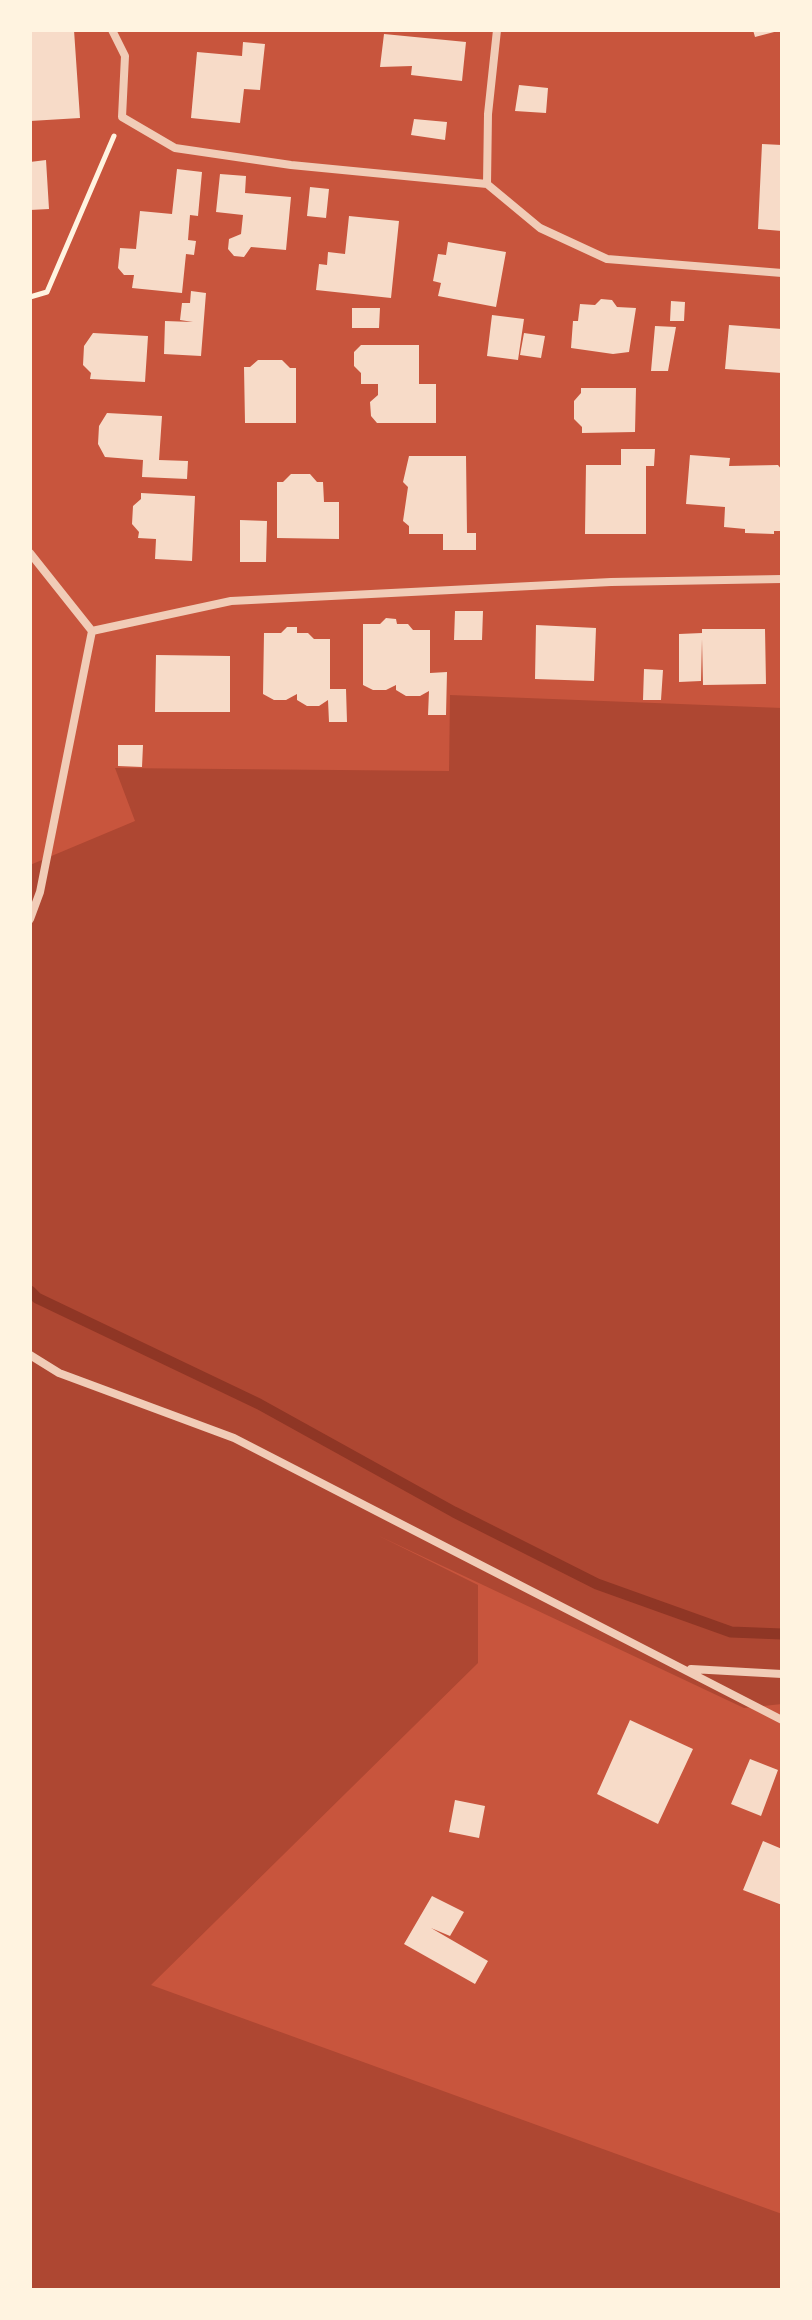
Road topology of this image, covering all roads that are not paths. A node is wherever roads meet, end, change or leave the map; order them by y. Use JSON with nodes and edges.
{"nodes":[{"id":1,"x":112,"y":30,"type":"edge"},
{"id":2,"x":497,"y":30,"type":"edge"},
{"id":3,"x":487,"y":184,"type":"junction"},
{"id":4,"x":782,"y":273,"type":"edge"},
{"id":5,"x":30,"y":553,"type":"edge"},
{"id":6,"x":782,"y":579,"type":"edge"},
{"id":7,"x":92,"y":631,"type":"junction"},
{"id":8,"x":30,"y":919,"type":"edge"},
{"id":9,"x":30,"y":1355,"type":"edge"},
{"id":10,"x":687,"y":1669,"type":"junction"},
{"id":11,"x":782,"y":1674,"type":"edge"},
{"id":12,"x":782,"y":1720,"type":"edge"}],
"edges":[{"from":1,"to":3,"type":"street"},
{"from":2,"to":3,"type":"street"},
{"from":3,"to":4,"type":"street"},
{"from":5,"to":7,"type":"street"},
{"from":6,"to":7,"type":"street"},
{"from":7,"to":8,"type":"street"},
{"from":9,"to":10,"type":"street"},
{"from":10,"to":11,"type":"street"},
{"from":10,"to":12,"type":"street"}]}
